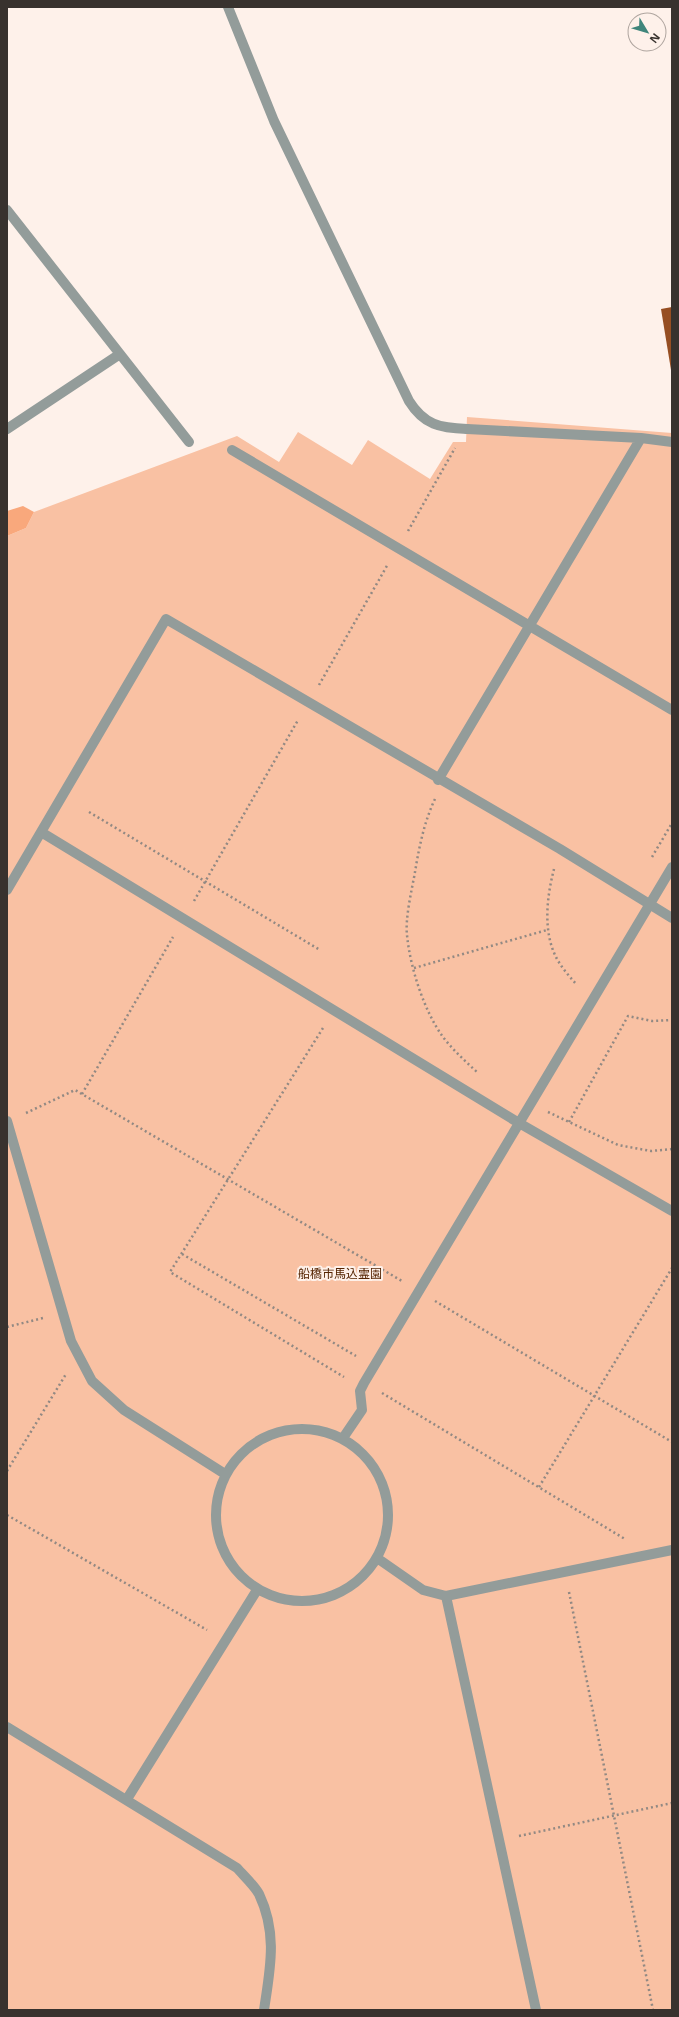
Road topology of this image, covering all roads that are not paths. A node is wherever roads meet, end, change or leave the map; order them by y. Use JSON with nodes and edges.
{"nodes":[{"id":1,"x":228,"y":7,"type":"edge"},
{"id":2,"x":7,"y":210,"type":"edge"},
{"id":3,"x":120,"y":354,"type":"junction"},
{"id":4,"x":7,"y":429,"type":"edge"},
{"id":5,"x":641,"y":438,"type":"junction"},
{"id":6,"x":189,"y":442,"type":"dead end"},
{"id":7,"x":672,"y":442,"type":"edge"},
{"id":8,"x":232,"y":450,"type":"dead end"},
{"id":9,"x":529,"y":626,"type":"junction"},
{"id":10,"x":672,"y":710,"type":"edge"},
{"id":11,"x":441,"y":781,"type":"junction"},
{"id":12,"x":41,"y":832,"type":"junction"},
{"id":13,"x":672,"y":867,"type":"edge"},
{"id":14,"x":7,"y":890,"type":"edge"},
{"id":15,"x":650,"y":905,"type":"junction"},
{"id":16,"x":672,"y":918,"type":"edge"},
{"id":17,"x":7,"y":1122,"type":"edge"},
{"id":18,"x":519,"y":1123,"type":"junction"},
{"id":19,"x":672,"y":1211,"type":"edge"},
{"id":20,"x":343,"y":1438,"type":"junction"},
{"id":21,"x":225,"y":1474,"type":"junction"},
{"id":22,"x":672,"y":1550,"type":"edge"},
{"id":23,"x":377,"y":1558,"type":"junction"},
{"id":24,"x":257,"y":1590,"type":"junction"},
{"id":25,"x":446,"y":1596,"type":"junction"},
{"id":26,"x":7,"y":1727,"type":"edge"},
{"id":27,"x":127,"y":1799,"type":"junction"},
{"id":28,"x":264,"y":2010,"type":"edge"},
{"id":29,"x":536,"y":2010,"type":"edge"}],
"edges":[{"from":1,"to":5,"type":"street"},
{"from":2,"to":3,"type":"street"},
{"from":3,"to":4,"type":"street"},
{"from":3,"to":6,"type":"street"},
{"from":5,"to":7,"type":"street"},
{"from":5,"to":9,"type":"street"},
{"from":8,"to":9,"type":"street"},
{"from":9,"to":10,"type":"street"},
{"from":9,"to":11,"type":"street"},
{"from":11,"to":12,"type":"street"},
{"from":11,"to":15,"type":"street"},
{"from":12,"to":14,"type":"street"},
{"from":12,"to":18,"type":"street"},
{"from":13,"to":15,"type":"street"},
{"from":15,"to":16,"type":"street"},
{"from":15,"to":18,"type":"street"},
{"from":17,"to":21,"type":"street"},
{"from":18,"to":19,"type":"street"},
{"from":18,"to":20,"type":"street"},
{"from":20,"to":21,"type":"street"},
{"from":20,"to":23,"type":"street"},
{"from":21,"to":24,"type":"street"},
{"from":22,"to":25,"type":"street"},
{"from":23,"to":24,"type":"street"},
{"from":23,"to":25,"type":"street"},
{"from":24,"to":27,"type":"street"},
{"from":25,"to":29,"type":"street"},
{"from":26,"to":27,"type":"street"},
{"from":27,"to":28,"type":"street"}]}
